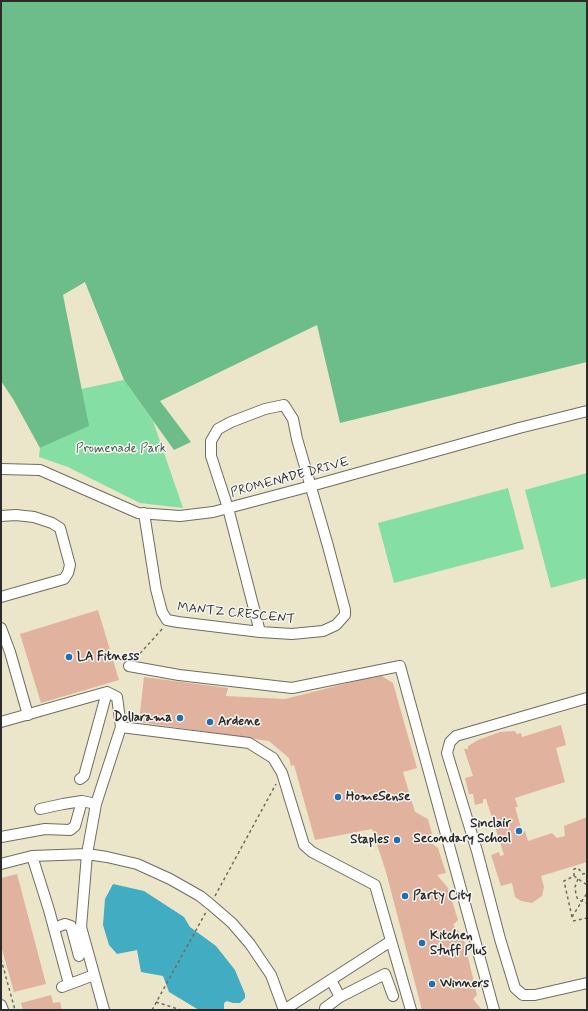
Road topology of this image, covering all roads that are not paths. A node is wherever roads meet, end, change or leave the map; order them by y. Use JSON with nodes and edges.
{"nodes":[{"id":1,"x":587,"y":410,"type":"edge"},
{"id":2,"x":1,"y":469,"type":"edge"},
{"id":3,"x":311,"y":486,"type":"junction"},
{"id":4,"x":228,"y":508,"type":"junction"},
{"id":5,"x":144,"y":513,"type":"junction"},
{"id":6,"x":1,"y":516,"type":"edge"},
{"id":7,"x":1,"y":597,"type":"edge"},
{"id":8,"x":1,"y":628,"type":"edge"},
{"id":9,"x":260,"y":632,"type":"junction"},
{"id":10,"x":3,"y":639,"type":"edge"},
{"id":11,"x":129,"y":666,"type":"road end"},
{"id":12,"x":107,"y":692,"type":"junction"},
{"id":13,"x":587,"y":698,"type":"edge"},
{"id":14,"x":28,"y":715,"type":"junction"},
{"id":15,"x":1,"y":722,"type":"edge"},
{"id":16,"x":121,"y":727,"type":"junction"},
{"id":17,"x":80,"y":779,"type":"dead end"},
{"id":18,"x":82,"y":801,"type":"junction"},
{"id":19,"x":96,"y":804,"type":"junction"},
{"id":20,"x":40,"y":809,"type":"dead end"},
{"id":21,"x":1,"y":837,"type":"edge"},
{"id":22,"x":87,"y":854,"type":"junction"},
{"id":23,"x":32,"y":856,"type":"junction"},
{"id":24,"x":1,"y":864,"type":"edge"},
{"id":25,"x":54,"y":928,"type":"junction"},
{"id":26,"x":391,"y":941,"type":"junction"},
{"id":27,"x":78,"y":956,"type":"dead end"},
{"id":28,"x":94,"y":975,"type":"junction"},
{"id":29,"x":331,"y":980,"type":"junction"},
{"id":30,"x":587,"y":983,"type":"edge"},
{"id":31,"x":393,"y":996,"type":"dead end"},
{"id":32,"x":340,"y":997,"type":"junction"},
{"id":33,"x":1,"y":1005,"type":"edge"},
{"id":34,"x":324,"y":1009,"type":"edge"},
{"id":35,"x":3,"y":1010,"type":"edge"},
{"id":36,"x":104,"y":1010,"type":"edge"},
{"id":37,"x":284,"y":1010,"type":"edge"},
{"id":38,"x":411,"y":1010,"type":"edge"},
{"id":39,"x":494,"y":1010,"type":"edge"}],
"edges":[{"from":1,"to":3,"type":"street","name":"PROMENADE DRIVE"},
{"from":2,"to":5,"type":"street","name":"PROMENADE DRIVE"},
{"from":3,"to":4,"type":"street","name":"PROMENADE DRIVE"},
{"from":3,"to":4,"type":"street"},
{"from":3,"to":9,"type":"street","name":"MANTZ CRESCENT"},
{"from":4,"to":5,"type":"street","name":"PROMENADE DRIVE"},
{"from":4,"to":9,"type":"street"},
{"from":5,"to":9,"type":"street","name":"MANTZ CRESCENT"},
{"from":6,"to":7,"type":"street"},
{"from":8,"to":10,"type":"street"},
{"from":10,"to":14,"type":"street"},
{"from":11,"to":39,"type":"street"},
{"from":12,"to":14,"type":"street"},
{"from":12,"to":16,"type":"street"},
{"from":12,"to":17,"type":"street"},
{"from":13,"to":30,"type":"street"},
{"from":14,"to":15,"type":"street"},
{"from":16,"to":19,"type":"street"},
{"from":16,"to":26,"type":"street"},
{"from":18,"to":19,"type":"street"},
{"from":18,"to":20,"type":"street"},
{"from":18,"to":21,"type":"street"},
{"from":19,"to":22,"type":"street"},
{"from":22,"to":23,"type":"street"},
{"from":22,"to":28,"type":"street"},
{"from":22,"to":37,"type":"street"},
{"from":23,"to":24,"type":"street"},
{"from":23,"to":25,"type":"street"},
{"from":25,"to":27,"type":"street"},
{"from":25,"to":28,"type":"street"},
{"from":26,"to":29,"type":"street"},
{"from":26,"to":38,"type":"street"},
{"from":28,"to":36,"type":"street"},
{"from":29,"to":32,"type":"street"},
{"from":29,"to":37,"type":"street"},
{"from":31,"to":32,"type":"street"},
{"from":32,"to":34,"type":"street"},
{"from":33,"to":35,"type":"street"}]}
